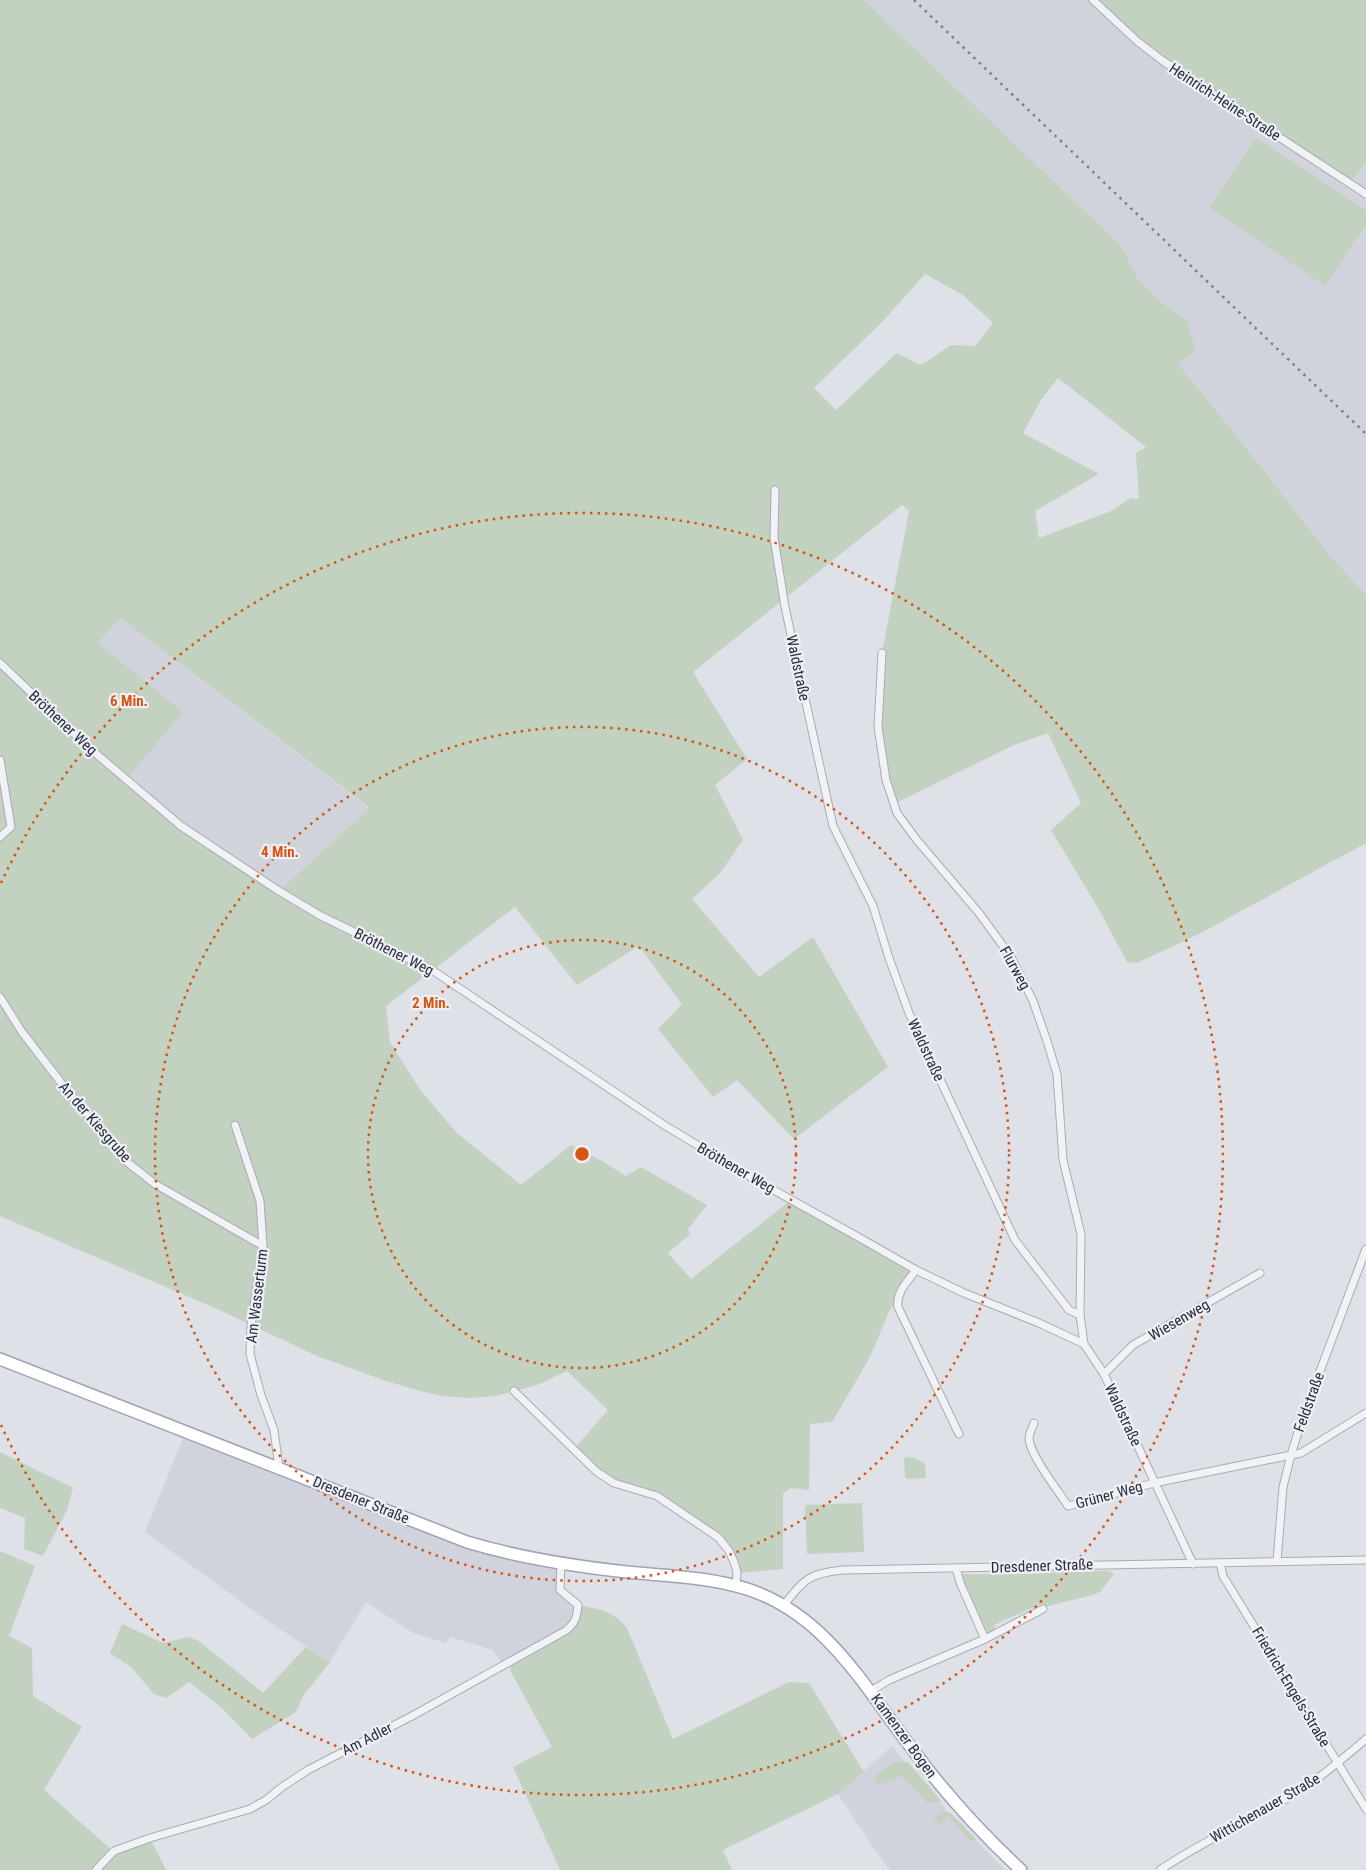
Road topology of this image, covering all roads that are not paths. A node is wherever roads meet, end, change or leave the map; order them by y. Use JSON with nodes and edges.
{"nodes":[{"id":1,"x":1093,"y":0,"type":"edge"},
{"id":2,"x":1366,"y":194,"type":"edge"},
{"id":3,"x":775,"y":490,"type":"dead end"},
{"id":4,"x":882,"y":653,"type":"dead end"},
{"id":5,"x":0,"y":663,"type":"edge"},
{"id":6,"x":0,"y":760,"type":"edge"},
{"id":7,"x":0,"y":837,"type":"edge"},
{"id":8,"x":1,"y":1001,"type":"edge"},
{"id":9,"x":235,"y":1125,"type":"dead end"},
{"id":10,"x":264,"y":1246,"type":"junction"},
{"id":11,"x":1366,"y":1249,"type":"edge"},
{"id":12,"x":916,"y":1270,"type":"junction"},
{"id":13,"x":1260,"y":1273,"type":"dead end"},
{"id":14,"x":1080,"y":1315,"type":"junction"},
{"id":15,"x":1084,"y":1344,"type":"junction"},
{"id":16,"x":0,"y":1359,"type":"edge"},
{"id":17,"x":1104,"y":1374,"type":"junction"},
{"id":18,"x":514,"y":1391,"type":"dead end"},
{"id":19,"x":1366,"y":1413,"type":"edge"},
{"id":20,"x":1034,"y":1423,"type":"dead end"},
{"id":21,"x":959,"y":1434,"type":"dead end"},
{"id":22,"x":1291,"y":1455,"type":"junction"},
{"id":23,"x":279,"y":1468,"type":"junction"},
{"id":24,"x":1154,"y":1483,"type":"junction"},
{"id":25,"x":1366,"y":1560,"type":"edge"},
{"id":26,"x":1277,"y":1561,"type":"junction"},
{"id":27,"x":1220,"y":1563,"type":"junction"},
{"id":28,"x":561,"y":1564,"type":"junction"},
{"id":29,"x":1193,"y":1564,"type":"junction"},
{"id":30,"x":956,"y":1569,"type":"junction"},
{"id":31,"x":736,"y":1586,"type":"junction"},
{"id":32,"x":784,"y":1605,"type":"junction"},
{"id":33,"x":1042,"y":1609,"type":"dead end"},
{"id":34,"x":985,"y":1639,"type":"junction"},
{"id":35,"x":871,"y":1691,"type":"junction"},
{"id":36,"x":1366,"y":1739,"type":"edge"},
{"id":37,"x":1337,"y":1764,"type":"junction"},
{"id":38,"x":1366,"y":1809,"type":"edge"},
{"id":39,"x":96,"y":1870,"type":"edge"},
{"id":40,"x":1021,"y":1870,"type":"edge"},
{"id":41,"x":1160,"y":1870,"type":"edge"}],
"edges":[{"from":1,"to":2,"type":"street","name":"Heinrich-Heine-Straße"},
{"from":3,"to":14,"type":"street","name":"Waldstraße"},
{"from":4,"to":14,"type":"street","name":"Flurweg"},
{"from":5,"to":12,"type":"street","name":"Bröthener Weg"},
{"from":6,"to":7,"type":"street"},
{"from":8,"to":10,"type":"street","name":"An der Kiesgrube"},
{"from":9,"to":10,"type":"street","name":"Am Wasserturm"},
{"from":10,"to":23,"type":"street","name":"Am Wasserturm"},
{"from":11,"to":22,"type":"street","name":"Feldstraße"},
{"from":12,"to":15,"type":"street","name":"Bröthener Weg"},
{"from":12,"to":21,"type":"street"},
{"from":13,"to":17,"type":"street","name":"Wiesenweg"},
{"from":14,"to":15,"type":"street","name":"Waldstraße"},
{"from":15,"to":17,"type":"street","name":"Waldstraße"},
{"from":16,"to":23,"type":"main road","name":"Dresdener Straße"},
{"from":17,"to":24,"type":"street","name":"Waldstraße"},
{"from":18,"to":31,"type":"street"},
{"from":19,"to":22,"type":"street"},
{"from":20,"to":24,"type":"street","name":"Grüner Weg"},
{"from":22,"to":24,"type":"street"},
{"from":22,"to":26,"type":"street","name":"Feldstraße"},
{"from":23,"to":28,"type":"main road","name":"Dresdener Straße"},
{"from":24,"to":29,"type":"street","name":"Waldstraße"},
{"from":25,"to":26,"type":"street","name":"Dresdener Straße"},
{"from":26,"to":27,"type":"street","name":"Dresdener Straße"},
{"from":27,"to":29,"type":"street","name":"Dresdener Straße"},
{"from":27,"to":37,"type":"street","name":"Friedrich-Engels-Straße"},
{"from":28,"to":31,"type":"main road","name":"Dresdener Straße"},
{"from":28,"to":39,"type":"street","name":"Am Adler"},
{"from":29,"to":30,"type":"street","name":"Dresdener Straße"},
{"from":30,"to":32,"type":"street","name":"Dresdener Straße"},
{"from":30,"to":34,"type":"street"},
{"from":31,"to":32,"type":"main road","name":"Dresdener Straße"},
{"from":32,"to":35,"type":"main road","name":"Kamenzer Bogen"},
{"from":33,"to":34,"type":"street"},
{"from":34,"to":35,"type":"street"},
{"from":35,"to":40,"type":"main road","name":"Kamenzer Bogen"},
{"from":36,"to":37,"type":"street","name":"Wittichenauer Straße"},
{"from":37,"to":38,"type":"street","name":"Friedrich-Engels-Straße"},
{"from":37,"to":41,"type":"street","name":"Wittichenauer Straße"}]}
